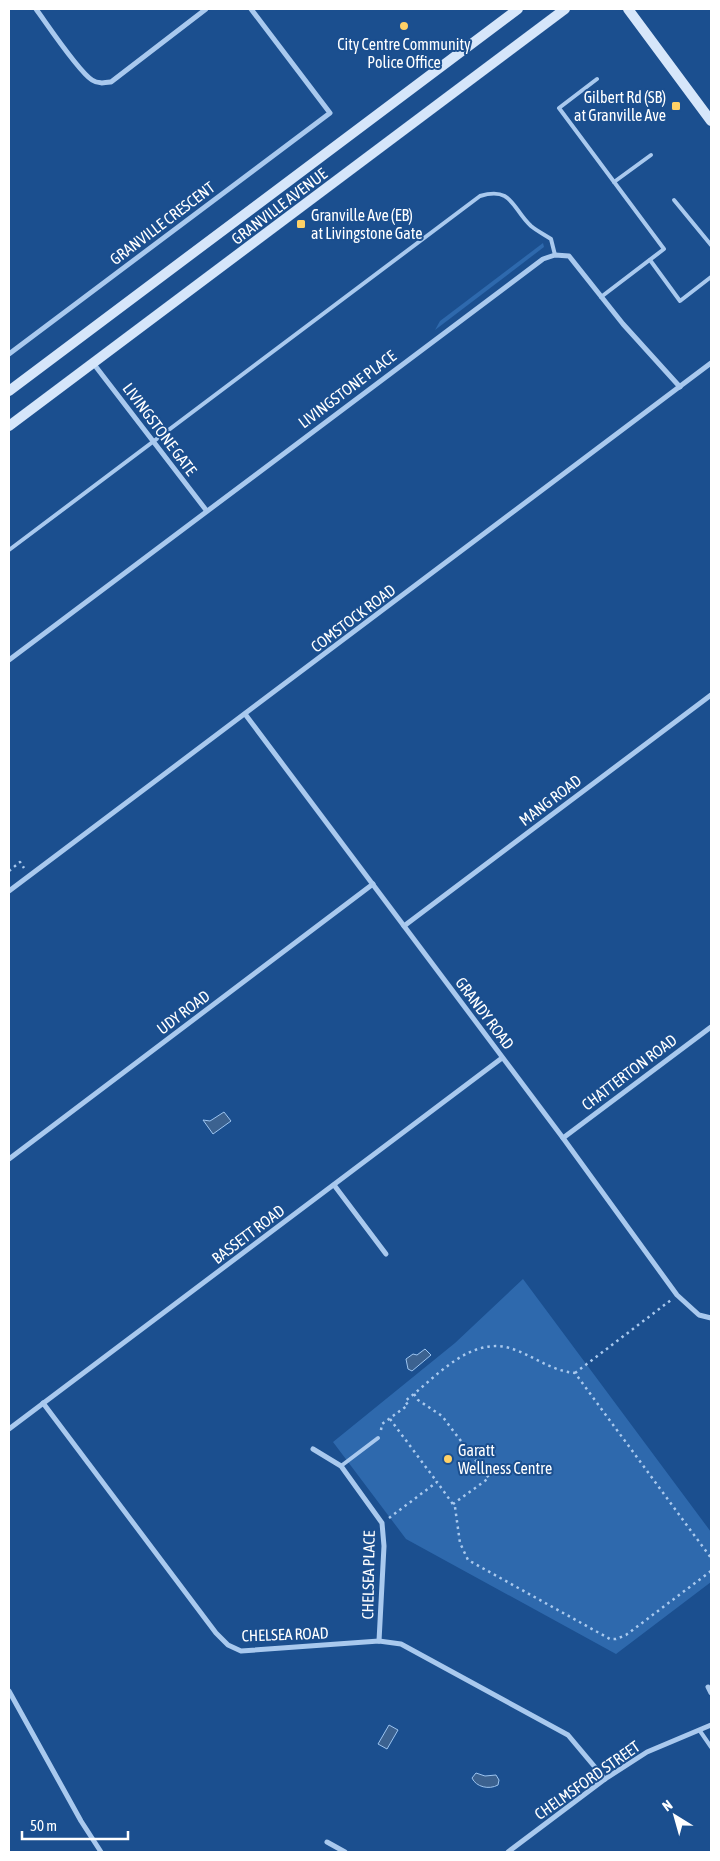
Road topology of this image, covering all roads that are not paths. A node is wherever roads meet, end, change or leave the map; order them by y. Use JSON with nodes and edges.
{"nodes":[{"id":1,"x":36,"y":9,"type":"edge"},
{"id":2,"x":206,"y":9,"type":"edge"},
{"id":3,"x":251,"y":9,"type":"edge"},
{"id":4,"x":518,"y":9,"type":"edge"},
{"id":5,"x":565,"y":9,"type":"edge"},
{"id":6,"x":628,"y":9,"type":"edge"},
{"id":7,"x":597,"y":79,"type":"dead end"},
{"id":8,"x":711,"y":121,"type":"edge"},
{"id":9,"x":652,"y":155,"type":"dead end"},
{"id":10,"x":614,"y":182,"type":"junction"},
{"id":11,"x":674,"y":200,"type":"dead end"},
{"id":12,"x":711,"y":245,"type":"edge"},
{"id":13,"x":555,"y":255,"type":"junction"},
{"id":14,"x":650,"y":260,"type":"junction"},
{"id":15,"x":711,"y":277,"type":"edge"},
{"id":16,"x":602,"y":297,"type":"junction"},
{"id":17,"x":9,"y":354,"type":"edge"},
{"id":18,"x":711,"y":363,"type":"edge"},
{"id":19,"x":93,"y":364,"type":"junction"},
{"id":20,"x":680,"y":387,"type":"junction"},
{"id":21,"x":9,"y":391,"type":"edge"},
{"id":22,"x":9,"y":426,"type":"edge"},
{"id":23,"x":153,"y":441,"type":"junction"},
{"id":24,"x":206,"y":510,"type":"junction"},
{"id":25,"x":9,"y":550,"type":"edge"},
{"id":26,"x":9,"y":660,"type":"edge"},
{"id":27,"x":711,"y":695,"type":"edge"},
{"id":28,"x":245,"y":714,"type":"junction"},
{"id":29,"x":373,"y":884,"type":"junction"},
{"id":30,"x":9,"y":891,"type":"edge"},
{"id":31,"x":404,"y":926,"type":"junction"},
{"id":32,"x":711,"y":1027,"type":"edge"},
{"id":33,"x":502,"y":1058,"type":"junction"},
{"id":34,"x":562,"y":1138,"type":"junction"},
{"id":35,"x":9,"y":1159,"type":"edge"},
{"id":36,"x":334,"y":1185,"type":"junction"},
{"id":37,"x":386,"y":1254,"type":"dead end"},
{"id":38,"x":711,"y":1318,"type":"edge"},
{"id":39,"x":44,"y":1403,"type":"junction"},
{"id":40,"x":9,"y":1429,"type":"edge"},
{"id":41,"x":378,"y":1438,"type":"road end"},
{"id":42,"x":312,"y":1449,"type":"dead end"},
{"id":43,"x":341,"y":1466,"type":"junction"},
{"id":44,"x":379,"y":1641,"type":"junction"},
{"id":45,"x":708,"y":1687,"type":"dead end"},
{"id":46,"x":9,"y":1691,"type":"edge"},
{"id":47,"x":711,"y":1693,"type":"edge"},
{"id":48,"x":711,"y":1725,"type":"edge"},
{"id":49,"x":700,"y":1731,"type":"junction"},
{"id":50,"x":711,"y":1747,"type":"edge"},
{"id":51,"x":605,"y":1779,"type":"junction"},
{"id":52,"x":327,"y":1842,"type":"dead end"},
{"id":53,"x":102,"y":1852,"type":"edge"},
{"id":54,"x":345,"y":1852,"type":"edge"},
{"id":55,"x":508,"y":1852,"type":"edge"}],
"edges":[{"from":1,"to":2,"type":"street"},
{"from":3,"to":17,"type":"street","name":"GRANVILLE CRESCENT"},
{"from":4,"to":21,"type":"main road","name":"GRANVILLE AVENUE"},
{"from":5,"to":19,"type":"main road","name":"GRANVILLE AVENUE"},
{"from":6,"to":8,"type":"main road"},
{"from":7,"to":10,"type":"lane"},
{"from":9,"to":10,"type":"lane"},
{"from":10,"to":14,"type":"lane"},
{"from":11,"to":12,"type":"lane"},
{"from":13,"to":16,"type":"street"},
{"from":13,"to":23,"type":"lane"},
{"from":13,"to":24,"type":"street","name":"LIVINGSTONE PLACE"},
{"from":14,"to":15,"type":"lane"},
{"from":14,"to":16,"type":"lane"},
{"from":16,"to":20,"type":"street"},
{"from":18,"to":20,"type":"street","name":"COMSTOCK ROAD"},
{"from":19,"to":22,"type":"main road","name":"GRANVILLE AVENUE"},
{"from":19,"to":23,"type":"street","name":"LIVINGSTONE GATE"},
{"from":20,"to":28,"type":"street","name":"COMSTOCK ROAD"},
{"from":23,"to":24,"type":"street","name":"LIVINGSTONE GATE"},
{"from":23,"to":25,"type":"lane"},
{"from":24,"to":26,"type":"street","name":"LIVINGSTONE PLACE"},
{"from":27,"to":31,"type":"street","name":"MANG ROAD"},
{"from":28,"to":29,"type":"street","name":"GRANDY ROAD"},
{"from":28,"to":30,"type":"street","name":"COMSTOCK ROAD"},
{"from":29,"to":31,"type":"street","name":"GRANDY ROAD"},
{"from":29,"to":35,"type":"street","name":"UDY ROAD"},
{"from":31,"to":33,"type":"street","name":"GRANDY ROAD"},
{"from":32,"to":34,"type":"street","name":"CHATTERTON ROAD"},
{"from":33,"to":34,"type":"street","name":"GRANDY ROAD"},
{"from":33,"to":36,"type":"street","name":"BASSETT ROAD"},
{"from":34,"to":38,"type":"street","name":"GRANDY ROAD"},
{"from":36,"to":37,"type":"street"},
{"from":36,"to":39,"type":"street","name":"BASSETT ROAD"},
{"from":39,"to":40,"type":"street","name":"BASSETT ROAD"},
{"from":39,"to":44,"type":"street","name":"CHELSEA ROAD"},
{"from":41,"to":43,"type":"lane"},
{"from":42,"to":43,"type":"street","name":"CHELSEA PLACE"},
{"from":43,"to":44,"type":"street","name":"CHELSEA PLACE"},
{"from":44,"to":51,"type":"street","name":"CHELSEA ROAD"},
{"from":45,"to":47,"type":"street"},
{"from":46,"to":53,"type":"street"},
{"from":48,"to":49,"type":"street","name":"CHELMSFORD STREET"},
{"from":49,"to":50,"type":"lane"},
{"from":49,"to":51,"type":"street","name":"CHELMSFORD STREET"},
{"from":51,"to":55,"type":"street","name":"CHELMSFORD STREET"},
{"from":52,"to":54,"type":"street"}]}
